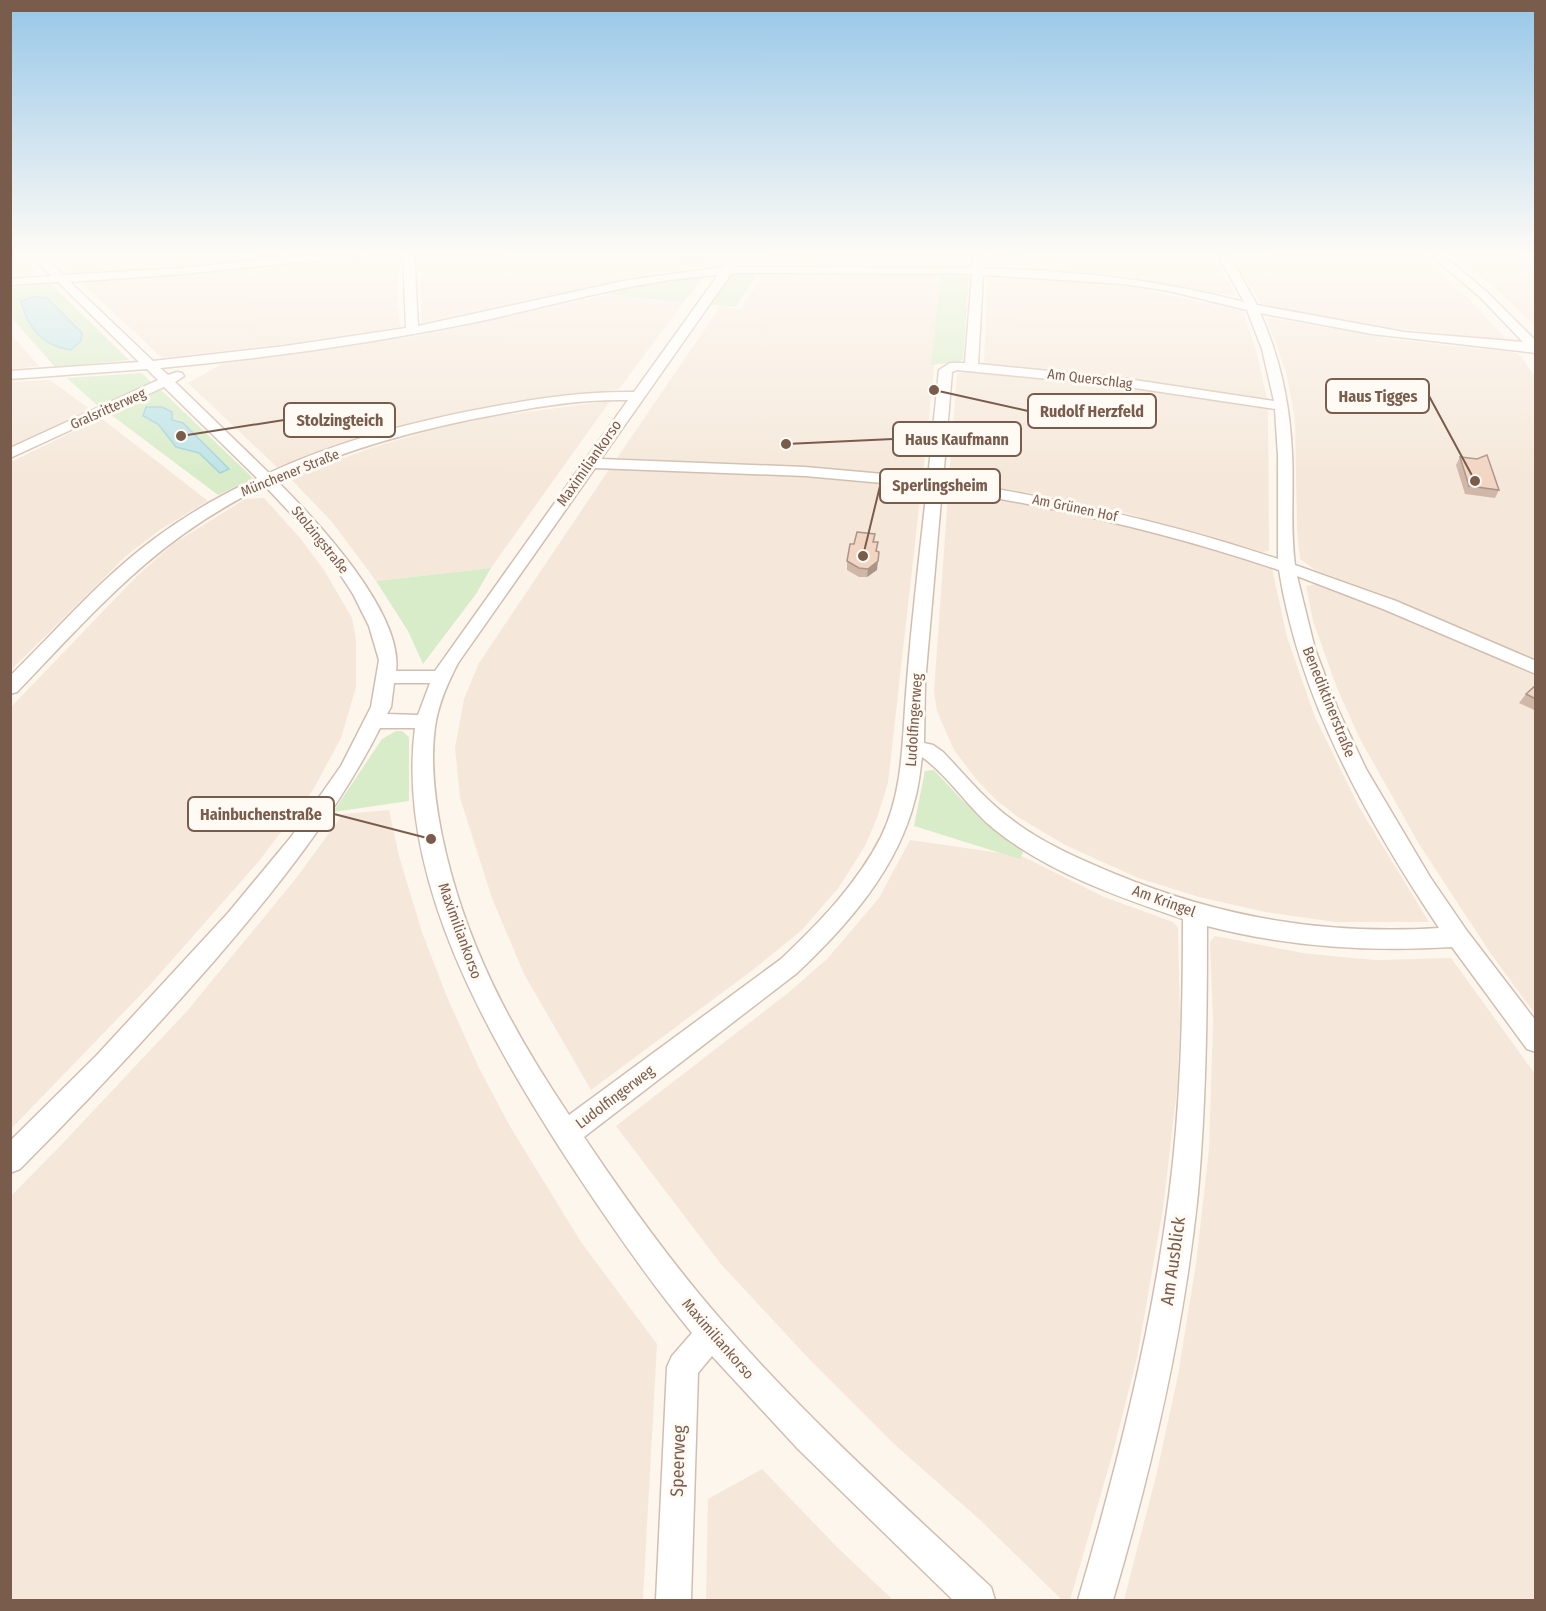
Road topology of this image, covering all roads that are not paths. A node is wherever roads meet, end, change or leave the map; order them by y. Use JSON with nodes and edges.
{"nodes":[{"id":1,"x":109,"y":326,"type":"edge"},
{"id":2,"x":412,"y":326,"type":"edge"},
{"id":3,"x":433,"y":326,"type":"edge"},
{"id":4,"x":687,"y":326,"type":"edge"},
{"id":5,"x":974,"y":326,"type":"edge"},
{"id":6,"x":1260,"y":326,"type":"edge"},
{"id":7,"x":1355,"y":326,"type":"edge"},
{"id":8,"x":1514,"y":326,"type":"edge"},
{"id":9,"x":412,"y":330,"type":"junction"},
{"id":10,"x":1535,"y":348,"type":"edge"},
{"id":11,"x":202,"y":361,"type":"junction"},
{"id":12,"x":151,"y":366,"type":"junction"},
{"id":13,"x":971,"y":367,"type":"junction"},
{"id":14,"x":10,"y":375,"type":"edge"},
{"id":15,"x":167,"y":381,"type":"junction"},
{"id":16,"x":637,"y":396,"type":"junction"},
{"id":17,"x":1280,"y":406,"type":"junction"},
{"id":18,"x":10,"y":454,"type":"edge"},
{"id":19,"x":590,"y":463,"type":"junction"},
{"id":20,"x":268,"y":480,"type":"junction"},
{"id":21,"x":935,"y":483,"type":"junction"},
{"id":22,"x":1287,"y":566,"type":"junction"},
{"id":23,"x":1536,"y":668,"type":"edge"},
{"id":24,"x":390,"y":677,"type":"junction"},
{"id":25,"x":441,"y":677,"type":"junction"},
{"id":26,"x":10,"y":688,"type":"edge"},
{"id":27,"x":380,"y":714,"type":"junction"},
{"id":28,"x":426,"y":722,"type":"junction"},
{"id":29,"x":914,"y":748,"type":"junction"},
{"id":30,"x":1195,"y":913,"type":"junction"},
{"id":31,"x":1458,"y":937,"type":"junction"},
{"id":32,"x":1536,"y":1041,"type":"edge"},
{"id":33,"x":567,"y":1134,"type":"junction"},
{"id":34,"x":10,"y":1160,"type":"edge"},
{"id":35,"x":711,"y":1333,"type":"junction"},
{"id":36,"x":673,"y":1600,"type":"edge"},
{"id":37,"x":978,"y":1600,"type":"edge"},
{"id":38,"x":1096,"y":1600,"type":"edge"}],
"edges":[{"from":1,"to":12,"type":"street","name":"Stolzingstraße"},
{"from":2,"to":9,"type":"street"},
{"from":3,"to":9,"type":"street"},
{"from":4,"to":16,"type":"street","name":"Maximiliankorso"},
{"from":5,"to":13,"type":"street"},
{"from":6,"to":17,"type":"street","name":"Benediktinerstraße"},
{"from":7,"to":10,"type":"street"},
{"from":8,"to":10,"type":"street"},
{"from":9,"to":11,"type":"street"},
{"from":11,"to":12,"type":"street"},
{"from":11,"to":15,"type":"street","name":"Gralsritterweg"},
{"from":12,"to":14,"type":"street"},
{"from":12,"to":15,"type":"street","name":"Stolzingstraße"},
{"from":13,"to":17,"type":"street","name":"Am Querschlag"},
{"from":13,"to":21,"type":"street","name":"Ludolfingerweg"},
{"from":15,"to":18,"type":"street","name":"Gralsritterweg"},
{"from":15,"to":20,"type":"street","name":"Stolzingstraße"},
{"from":16,"to":19,"type":"street","name":"Maximiliankorso"},
{"from":16,"to":20,"type":"street","name":"Münchener Straße"},
{"from":17,"to":22,"type":"street","name":"Benediktinerstraße"},
{"from":19,"to":21,"type":"street","name":"Am Grünen Hof"},
{"from":19,"to":25,"type":"street","name":"Maximiliankorso"},
{"from":20,"to":24,"type":"street","name":"Stolzingstraße"},
{"from":20,"to":26,"type":"street","name":"Münchener Straße"},
{"from":21,"to":22,"type":"street","name":"Am Grünen Hof"},
{"from":21,"to":29,"type":"street","name":"Ludolfingerweg"},
{"from":22,"to":23,"type":"street","name":"Am Grünen Hof"},
{"from":22,"to":31,"type":"street","name":"Benediktinerstraße"},
{"from":24,"to":25,"type":"street"},
{"from":24,"to":27,"type":"street","name":"Stolzingstraße"},
{"from":25,"to":28,"type":"street","name":"Maximiliankorso"},
{"from":27,"to":28,"type":"street"},
{"from":27,"to":34,"type":"street","name":"Stolzingstraße"},
{"from":28,"to":33,"type":"street","name":"Maximiliankorso"},
{"from":29,"to":30,"type":"street","name":"Am Kringel"},
{"from":29,"to":33,"type":"street","name":"Ludolfingerweg"},
{"from":30,"to":31,"type":"street","name":"Am Kringel"},
{"from":30,"to":38,"type":"street","name":"Am Ausblick"},
{"from":31,"to":32,"type":"street","name":"Benediktinerstraße"},
{"from":33,"to":35,"type":"street","name":"Maximiliankorso"},
{"from":35,"to":36,"type":"street","name":"Speerweg"},
{"from":35,"to":37,"type":"street","name":"Maximiliankorso"}]}
